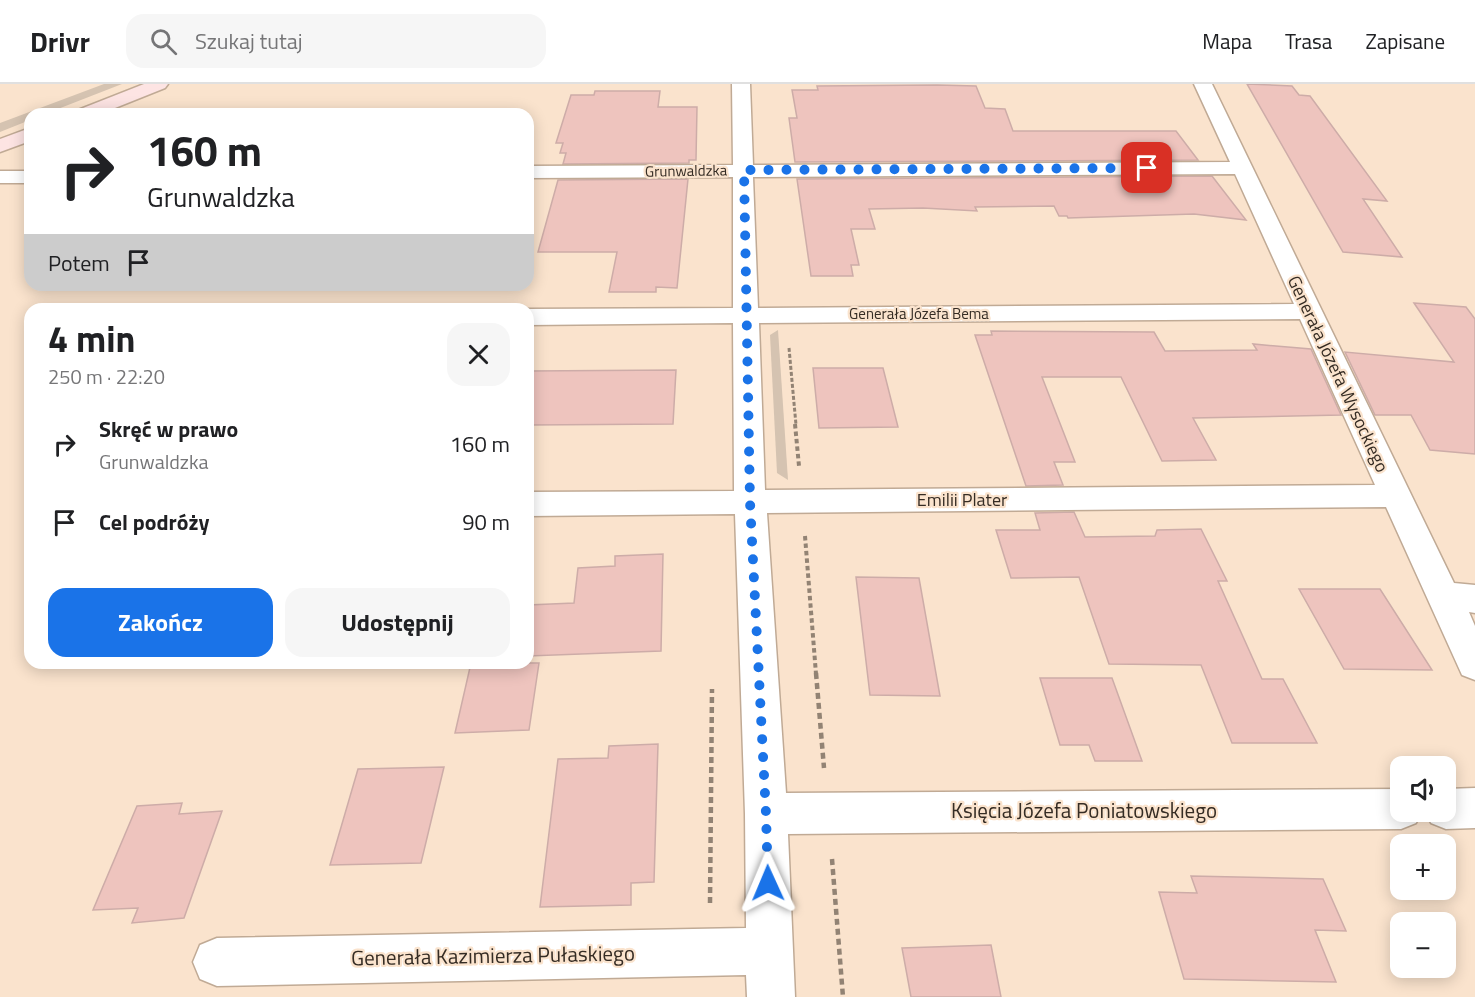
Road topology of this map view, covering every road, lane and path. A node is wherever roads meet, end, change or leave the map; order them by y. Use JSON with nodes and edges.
{"nodes":[{"id":1,"x":140,"y":84,"type":"edge"},
{"id":2,"x":159,"y":84,"type":"edge"},
{"id":3,"x":741,"y":84,"type":"edge"},
{"id":4,"x":1203,"y":84,"type":"edge"},
{"id":5,"x":83,"y":108,"type":"edge"},
{"id":6,"x":99,"y":108,"type":"edge"},
{"id":7,"x":24,"y":136,"type":"edge"},
{"id":8,"x":0,"y":146,"type":"edge"},
{"id":9,"x":1241,"y":168,"type":"junction"},
{"id":10,"x":744,"y":170,"type":"junction"},
{"id":11,"x":534,"y":172,"type":"edge"},
{"id":12,"x":0,"y":177,"type":"edge"},
{"id":13,"x":24,"y":177,"type":"edge"},
{"id":14,"x":1310,"y":311,"type":"junction"},
{"id":15,"x":747,"y":315,"type":"junction"},
{"id":16,"x":534,"y":317,"type":"edge"},
{"id":17,"x":1396,"y":496,"type":"junction"},
{"id":18,"x":750,"y":502,"type":"junction"},
{"id":19,"x":534,"y":504,"type":"edge"},
{"id":20,"x":1460,"y":597,"type":"edge"},
{"id":21,"x":1475,"y":664,"type":"edge"},
{"id":22,"x":1475,"y":808,"type":"edge"},
{"id":23,"x":1390,"y":809,"type":"edge"},
{"id":24,"x":1456,"y":809,"type":"edge"},
{"id":25,"x":766,"y":814,"type":"junction"},
{"id":26,"x":769,"y":951,"type":"junction"},
{"id":27,"x":217,"y":962,"type":"dead end"},
{"id":28,"x":771,"y":997,"type":"edge"}],
"edges":[{"from":1,"to":5,"type":"street"},
{"from":2,"to":6,"type":"street"},
{"from":3,"to":10,"type":"street"},
{"from":4,"to":9,"type":"street","name":"Generała Józefa Wysockiego"},
{"from":7,"to":8,"type":"street"},
{"from":9,"to":10,"type":"street","name":"Grunwaldzka"},
{"from":9,"to":14,"type":"street","name":"Generała Józefa Wysockiego"},
{"from":10,"to":11,"type":"street","name":"Grunwaldzka"},
{"from":10,"to":15,"type":"street"},
{"from":12,"to":13,"type":"street"},
{"from":14,"to":15,"type":"street","name":"Generała Józefa Bema"},
{"from":14,"to":17,"type":"street","name":"Generała Józefa Wysockiego"},
{"from":15,"to":16,"type":"street","name":"Generała Józefa Bema"},
{"from":15,"to":18,"type":"street"},
{"from":17,"to":18,"type":"street","name":"Emilii Plater"},
{"from":17,"to":20,"type":"street","name":"Generała Józefa Wysockiego"},
{"from":18,"to":19,"type":"street","name":"Emilii Plater"},
{"from":18,"to":25,"type":"street"},
{"from":20,"to":21,"type":"street","name":"Generała Józefa Wysockiego"},
{"from":22,"to":24,"type":"street"},
{"from":23,"to":25,"type":"street","name":"Księcia Józefa Poniatowskiego"},
{"from":25,"to":26,"type":"street"},
{"from":26,"to":27,"type":"street","name":"Generała Kazimierza Pułaskiego"},
{"from":26,"to":28,"type":"street"}]}
